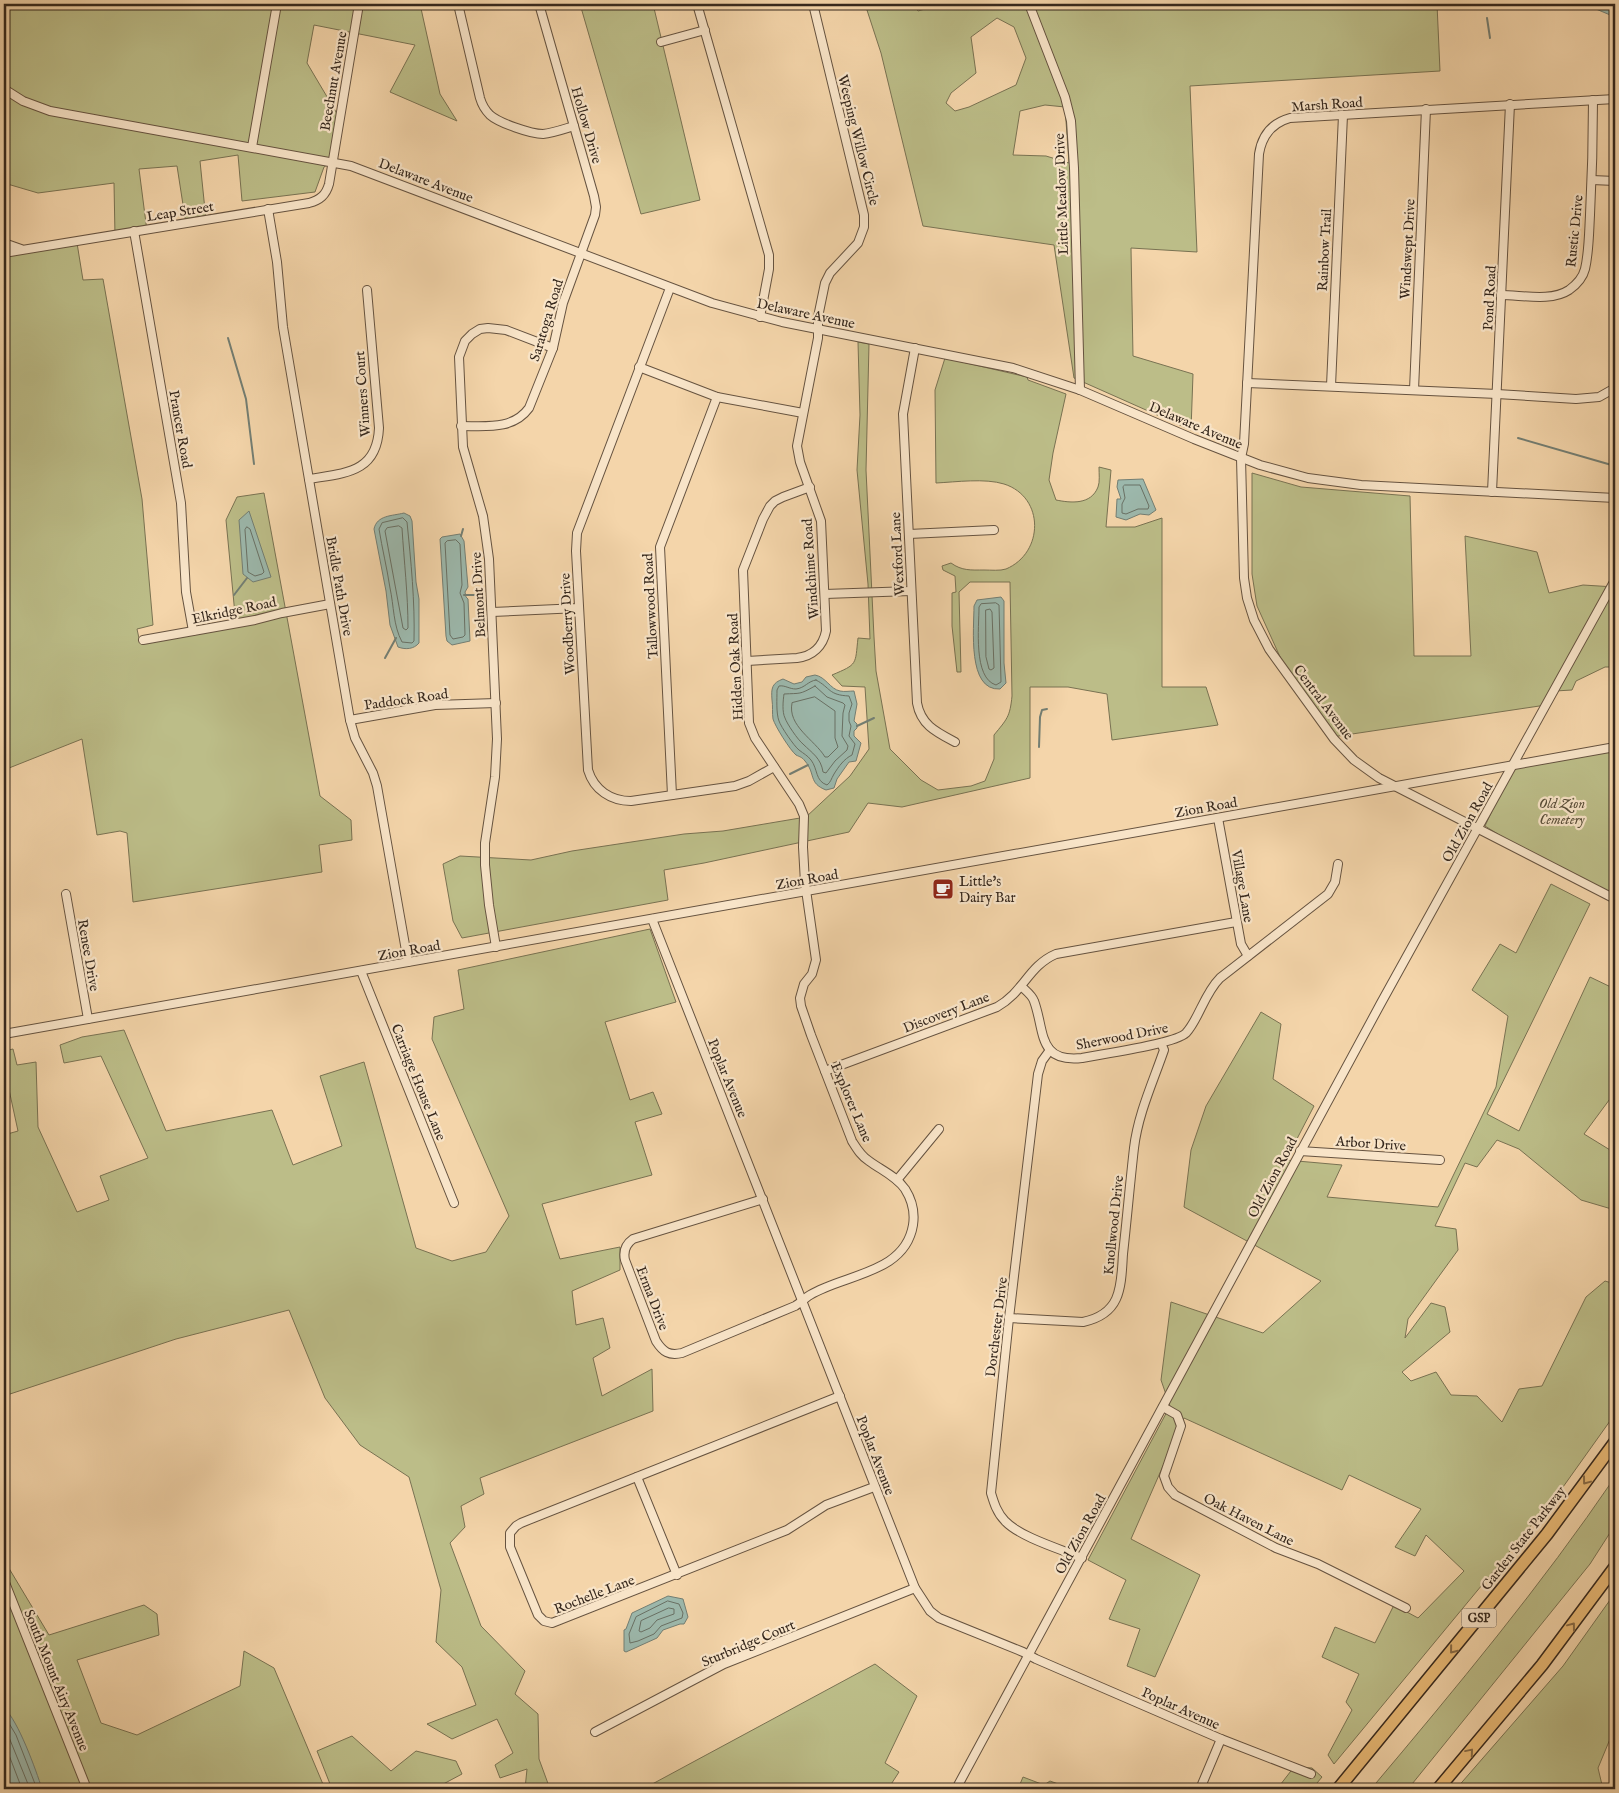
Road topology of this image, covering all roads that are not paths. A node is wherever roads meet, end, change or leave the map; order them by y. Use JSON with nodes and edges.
{"nodes":[{"id":1,"x":277,"y":4,"type":"edge"},
{"id":2,"x":359,"y":4,"type":"edge"},
{"id":3,"x":458,"y":4,"type":"edge"},
{"id":4,"x":539,"y":4,"type":"edge"},
{"id":5,"x":697,"y":4,"type":"edge"},
{"id":6,"x":813,"y":4,"type":"edge"},
{"id":7,"x":1028,"y":4,"type":"edge"},
{"id":8,"x":705,"y":30,"type":"junction"},
{"id":9,"x":661,"y":42,"type":"dead end"},
{"id":10,"x":4,"y":89,"type":"edge"},
{"id":11,"x":1615,"y":99,"type":"edge"},
{"id":12,"x":1594,"y":100,"type":"junction"},
{"id":13,"x":1510,"y":104,"type":"junction"},
{"id":14,"x":1426,"y":110,"type":"junction"},
{"id":15,"x":1343,"y":115,"type":"junction"},
{"id":16,"x":574,"y":126,"type":"junction"},
{"id":17,"x":252,"y":147,"type":"junction"},
{"id":18,"x":332,"y":162,"type":"junction"},
{"id":19,"x":1592,"y":180,"type":"junction"},
{"id":20,"x":1615,"y":181,"type":"edge"},
{"id":21,"x":268,"y":209,"type":"junction"},
{"id":22,"x":134,"y":232,"type":"junction"},
{"id":23,"x":4,"y":243,"type":"edge"},
{"id":24,"x":23,"y":250,"type":"junction"},
{"id":25,"x":4,"y":253,"type":"edge"},
{"id":26,"x":581,"y":253,"type":"junction"},
{"id":27,"x":670,"y":288,"type":"junction"},
{"id":28,"x":367,"y":290,"type":"dead end"},
{"id":29,"x":1501,"y":294,"type":"junction"},
{"id":30,"x":760,"y":316,"type":"junction"},
{"id":31,"x":818,"y":328,"type":"junction"},
{"id":32,"x":553,"y":348,"type":"junction"},
{"id":33,"x":915,"y":348,"type":"junction"},
{"id":34,"x":639,"y":367,"type":"junction"},
{"id":35,"x":1247,"y":382,"type":"junction"},
{"id":36,"x":1331,"y":386,"type":"junction"},
{"id":37,"x":1615,"y":388,"type":"edge"},
{"id":38,"x":1080,"y":390,"type":"junction"},
{"id":39,"x":1414,"y":390,"type":"junction"},
{"id":40,"x":1497,"y":394,"type":"junction"},
{"id":41,"x":717,"y":397,"type":"junction"},
{"id":42,"x":803,"y":413,"type":"junction"},
{"id":43,"x":462,"y":426,"type":"junction"},
{"id":44,"x":1241,"y":458,"type":"junction"},
{"id":45,"x":309,"y":479,"type":"junction"},
{"id":46,"x":810,"y":487,"type":"junction"},
{"id":47,"x":1492,"y":492,"type":"junction"},
{"id":48,"x":1615,"y":498,"type":"edge"},
{"id":49,"x":994,"y":530,"type":"dead end"},
{"id":50,"x":909,"y":534,"type":"junction"},
{"id":51,"x":1615,"y":580,"type":"edge"},
{"id":52,"x":911,"y":591,"type":"junction"},
{"id":53,"x":825,"y":594,"type":"junction"},
{"id":54,"x":330,"y":604,"type":"junction"},
{"id":55,"x":579,"y":608,"type":"junction"},
{"id":56,"x":492,"y":612,"type":"junction"},
{"id":57,"x":193,"y":631,"type":"junction"},
{"id":58,"x":144,"y":640,"type":"dead end"},
{"id":59,"x":747,"y":661,"type":"junction"},
{"id":60,"x":496,"y":703,"type":"junction"},
{"id":61,"x":350,"y":720,"type":"junction"},
{"id":62,"x":955,"y":742,"type":"dead end"},
{"id":63,"x":1615,"y":747,"type":"edge"},
{"id":64,"x":1513,"y":765,"type":"junction"},
{"id":65,"x":774,"y":767,"type":"junction"},
{"id":66,"x":1395,"y":786,"type":"junction"},
{"id":67,"x":672,"y":795,"type":"junction"},
{"id":68,"x":1218,"y":818,"type":"junction"},
{"id":69,"x":1477,"y":828,"type":"junction"},
{"id":70,"x":1338,"y":864,"type":"dead end"},
{"id":71,"x":806,"y":892,"type":"junction"},
{"id":72,"x":66,"y":894,"type":"dead end"},
{"id":73,"x":1615,"y":899,"type":"edge"},
{"id":74,"x":652,"y":919,"type":"junction"},
{"id":75,"x":1236,"y":922,"type":"junction"},
{"id":76,"x":496,"y":947,"type":"junction"},
{"id":77,"x":1248,"y":956,"type":"junction"},
{"id":78,"x":408,"y":962,"type":"junction"},
{"id":79,"x":361,"y":971,"type":"junction"},
{"id":80,"x":1021,"y":986,"type":"junction"},
{"id":81,"x":88,"y":1019,"type":"junction"},
{"id":82,"x":4,"y":1034,"type":"edge"},
{"id":83,"x":1161,"y":1042,"type":"junction"},
{"id":84,"x":1050,"y":1050,"type":"junction"},
{"id":85,"x":825,"y":1070,"type":"junction"},
{"id":86,"x":939,"y":1129,"type":"dead end"},
{"id":87,"x":1300,"y":1151,"type":"junction"},
{"id":88,"x":1440,"y":1160,"type":"dead end"},
{"id":89,"x":897,"y":1180,"type":"junction"},
{"id":90,"x":763,"y":1199,"type":"junction"},
{"id":91,"x":454,"y":1203,"type":"dead end"},
{"id":92,"x":803,"y":1301,"type":"junction"},
{"id":93,"x":1009,"y":1318,"type":"junction"},
{"id":94,"x":840,"y":1396,"type":"junction"},
{"id":95,"x":1162,"y":1407,"type":"junction"},
{"id":96,"x":1615,"y":1442,"type":"edge"},
{"id":97,"x":637,"y":1477,"type":"junction"},
{"id":98,"x":874,"y":1487,"type":"junction"},
{"id":99,"x":1082,"y":1558,"type":"junction"},
{"id":100,"x":1615,"y":1567,"type":"edge"},
{"id":101,"x":677,"y":1575,"type":"junction"},
{"id":102,"x":4,"y":1580,"type":"edge"},
{"id":103,"x":915,"y":1588,"type":"junction"},
{"id":104,"x":1406,"y":1608,"type":"dead end"},
{"id":105,"x":1029,"y":1655,"type":"junction"},
{"id":106,"x":595,"y":1732,"type":"dead end"},
{"id":107,"x":1221,"y":1739,"type":"junction"},
{"id":108,"x":1311,"y":1774,"type":"dead end"},
{"id":109,"x":87,"y":1789,"type":"edge"},
{"id":110,"x":956,"y":1789,"type":"edge"},
{"id":111,"x":1200,"y":1789,"type":"edge"},
{"id":112,"x":1338,"y":1789,"type":"edge"},
{"id":113,"x":1438,"y":1789,"type":"edge"}],
"edges":[{"from":1,"to":17,"type":"street"},
{"from":2,"to":18,"type":"street","name":"Beechnut Avenue"},
{"from":3,"to":16,"type":"street"},
{"from":4,"to":16,"type":"street","name":"Hollow Drive"},
{"from":5,"to":8,"type":"street"},
{"from":6,"to":31,"type":"street","name":"Weeping Willow Circle"},
{"from":7,"to":38,"type":"street","name":"Little Meadow Drive"},
{"from":8,"to":9,"type":"street"},
{"from":8,"to":30,"type":"street"},
{"from":10,"to":17,"type":"street","name":"Delaware Avenue"},
{"from":11,"to":12,"type":"street","name":"Marsh Road"},
{"from":12,"to":13,"type":"street","name":"Marsh Road"},
{"from":12,"to":19,"type":"street","name":"Rustic Drive"},
{"from":13,"to":14,"type":"street","name":"Marsh Road"},
{"from":13,"to":29,"type":"street","name":"Pond Road"},
{"from":14,"to":15,"type":"street","name":"Marsh Road"},
{"from":14,"to":39,"type":"street","name":"Windswept Drive"},
{"from":15,"to":35,"type":"street","name":"Marsh Road"},
{"from":15,"to":36,"type":"street","name":"Rainbow Trail"},
{"from":16,"to":26,"type":"street","name":"Hollow Drive"},
{"from":17,"to":18,"type":"street","name":"Delaware Avenue"},
{"from":18,"to":21,"type":"street","name":"Leap Street"},
{"from":18,"to":26,"type":"street","name":"Delaware Avenue"},
{"from":19,"to":20,"type":"street"},
{"from":19,"to":29,"type":"street","name":"Rustic Drive"},
{"from":21,"to":22,"type":"street","name":"Leap Street"},
{"from":21,"to":45,"type":"street","name":"Bridle Path Drive"},
{"from":22,"to":24,"type":"street","name":"Leap Street"},
{"from":22,"to":57,"type":"street","name":"Prancer Road"},
{"from":23,"to":24,"type":"street"},
{"from":24,"to":25,"type":"street","name":"Leap Street"},
{"from":26,"to":27,"type":"street","name":"Delaware Avenue"},
{"from":26,"to":32,"type":"street","name":"Saratoga Road"},
{"from":27,"to":30,"type":"street","name":"Delaware Avenue"},
{"from":27,"to":34,"type":"street","name":"Woodberry Drive"},
{"from":28,"to":45,"type":"street","name":"Winners Court"},
{"from":29,"to":40,"type":"street","name":"Pond Road"},
{"from":30,"to":31,"type":"street","name":"Delaware Avenue"},
{"from":31,"to":33,"type":"street","name":"Delaware Avenue"},
{"from":31,"to":42,"type":"street","name":"Windchime Road"},
{"from":32,"to":43,"type":"street","name":"Saratoga Road"},
{"from":32,"to":43,"type":"street","name":"Belmont Drive"},
{"from":33,"to":38,"type":"street","name":"Delaware Avenue"},
{"from":33,"to":50,"type":"street","name":"Wexford Lane"},
{"from":34,"to":41,"type":"street"},
{"from":34,"to":55,"type":"street","name":"Woodberry Drive"},
{"from":35,"to":36,"type":"street"},
{"from":35,"to":44,"type":"street","name":"Marsh Road"},
{"from":36,"to":39,"type":"street"},
{"from":37,"to":40,"type":"street"},
{"from":38,"to":44,"type":"street","name":"Delaware Avenue"},
{"from":39,"to":40,"type":"street"},
{"from":40,"to":47,"type":"street","name":"Pond Road"},
{"from":41,"to":42,"type":"street"},
{"from":41,"to":67,"type":"street","name":"Tallowwood Road"},
{"from":42,"to":46,"type":"street","name":"Windchime Road"},
{"from":43,"to":56,"type":"street","name":"Belmont Drive"},
{"from":44,"to":47,"type":"street","name":"Delaware Avenue"},
{"from":44,"to":66,"type":"street","name":"Central Avenue"},
{"from":45,"to":54,"type":"street","name":"Bridle Path Drive"},
{"from":46,"to":53,"type":"street","name":"Windchime Road"},
{"from":46,"to":59,"type":"street","name":"Hidden Oak Road"},
{"from":47,"to":48,"type":"street","name":"Delaware Avenue"},
{"from":49,"to":50,"type":"street"},
{"from":50,"to":52,"type":"street","name":"Wexford Lane"},
{"from":51,"to":64,"type":"street","name":"Old Zion Road"},
{"from":52,"to":53,"type":"street"},
{"from":52,"to":62,"type":"street","name":"Wexford Lane"},
{"from":53,"to":59,"type":"street","name":"Windchime Road"},
{"from":54,"to":57,"type":"street","name":"Elkridge Road"},
{"from":54,"to":61,"type":"street","name":"Bridle Path Drive"},
{"from":55,"to":56,"type":"street"},
{"from":55,"to":67,"type":"street","name":"Woodberry Drive"},
{"from":56,"to":60,"type":"street","name":"Belmont Drive"},
{"from":57,"to":58,"type":"street","name":"Elkridge Road"},
{"from":59,"to":65,"type":"street","name":"Hidden Oak Road"},
{"from":60,"to":61,"type":"street","name":"Paddock Road"},
{"from":60,"to":76,"type":"street","name":"Belmont Drive"},
{"from":61,"to":78,"type":"street","name":"Bridle Path Drive"},
{"from":63,"to":64,"type":"street","name":"Zion Road"},
{"from":64,"to":66,"type":"street","name":"Zion Road"},
{"from":64,"to":69,"type":"street","name":"Old Zion Road"},
{"from":65,"to":67,"type":"street","name":"Woodberry Drive"},
{"from":65,"to":71,"type":"street","name":"Hidden Oak Road"},
{"from":66,"to":68,"type":"street","name":"Zion Road"},
{"from":66,"to":69,"type":"street","name":"Central Avenue"},
{"from":68,"to":71,"type":"street","name":"Zion Road"},
{"from":68,"to":75,"type":"street","name":"Village Lane"},
{"from":69,"to":73,"type":"street","name":"Central Avenue"},
{"from":69,"to":87,"type":"street","name":"Old Zion Road"},
{"from":70,"to":77,"type":"street","name":"Sherwood Drive"},
{"from":71,"to":74,"type":"street","name":"Zion Road"},
{"from":71,"to":85,"type":"street","name":"Explorer Lane"},
{"from":72,"to":81,"type":"street","name":"Renee Drive"},
{"from":74,"to":76,"type":"street","name":"Zion Road"},
{"from":74,"to":90,"type":"street","name":"Poplar Avenue"},
{"from":75,"to":77,"type":"street","name":"Village Lane"},
{"from":75,"to":80,"type":"street","name":"Discovery Lane"},
{"from":76,"to":78,"type":"street","name":"Zion Road"},
{"from":77,"to":83,"type":"street","name":"Sherwood Drive"},
{"from":78,"to":79,"type":"street","name":"Zion Road"},
{"from":79,"to":81,"type":"street","name":"Zion Road"},
{"from":79,"to":91,"type":"street","name":"Carriage House Lane"},
{"from":80,"to":84,"type":"street"},
{"from":80,"to":85,"type":"street","name":"Discovery Lane"},
{"from":81,"to":82,"type":"street","name":"Zion Road"},
{"from":83,"to":84,"type":"street","name":"Sherwood Drive"},
{"from":83,"to":93,"type":"street","name":"Knollwood Drive"},
{"from":84,"to":93,"type":"street","name":"Dorchester Drive"},
{"from":85,"to":89,"type":"street","name":"Explorer Lane"},
{"from":86,"to":89,"type":"street"},
{"from":87,"to":88,"type":"street","name":"Arbor Drive"},
{"from":87,"to":95,"type":"street","name":"Old Zion Road"},
{"from":89,"to":92,"type":"street","name":"Explorer Lane"},
{"from":90,"to":92,"type":"street","name":"Poplar Avenue"},
{"from":90,"to":92,"type":"street","name":"Erma Drive"},
{"from":92,"to":94,"type":"street","name":"Poplar Avenue"},
{"from":93,"to":99,"type":"street","name":"Dorchester Drive"},
{"from":94,"to":97,"type":"street","name":"Rochelle Lane"},
{"from":94,"to":98,"type":"street","name":"Poplar Avenue"},
{"from":95,"to":99,"type":"street","name":"Old Zion Road"},
{"from":95,"to":104,"type":"street","name":"Oak Haven Lane"},
{"from":96,"to":112,"type":"highway","name":"Garden State Parkway","number":"GSP","one_way":true},
{"from":97,"to":101,"type":"street"},
{"from":97,"to":101,"type":"street","name":"Rochelle Lane"},
{"from":98,"to":101,"type":"street","name":"Rochelle Lane"},
{"from":98,"to":103,"type":"street","name":"Poplar Avenue"},
{"from":99,"to":105,"type":"street","name":"Old Zion Road"},
{"from":113,"to":100,"type":"highway","one_way":true},
{"from":102,"to":109,"type":"street","name":"South Mount Airy Avenue"},
{"from":103,"to":105,"type":"street","name":"Poplar Avenue"},
{"from":103,"to":106,"type":"street","name":"Sturbridge Court"},
{"from":105,"to":107,"type":"street","name":"Poplar Avenue"},
{"from":105,"to":110,"type":"street","name":"Old Zion Road"},
{"from":107,"to":108,"type":"street","name":"Poplar Avenue"},
{"from":107,"to":111,"type":"street"}]}
